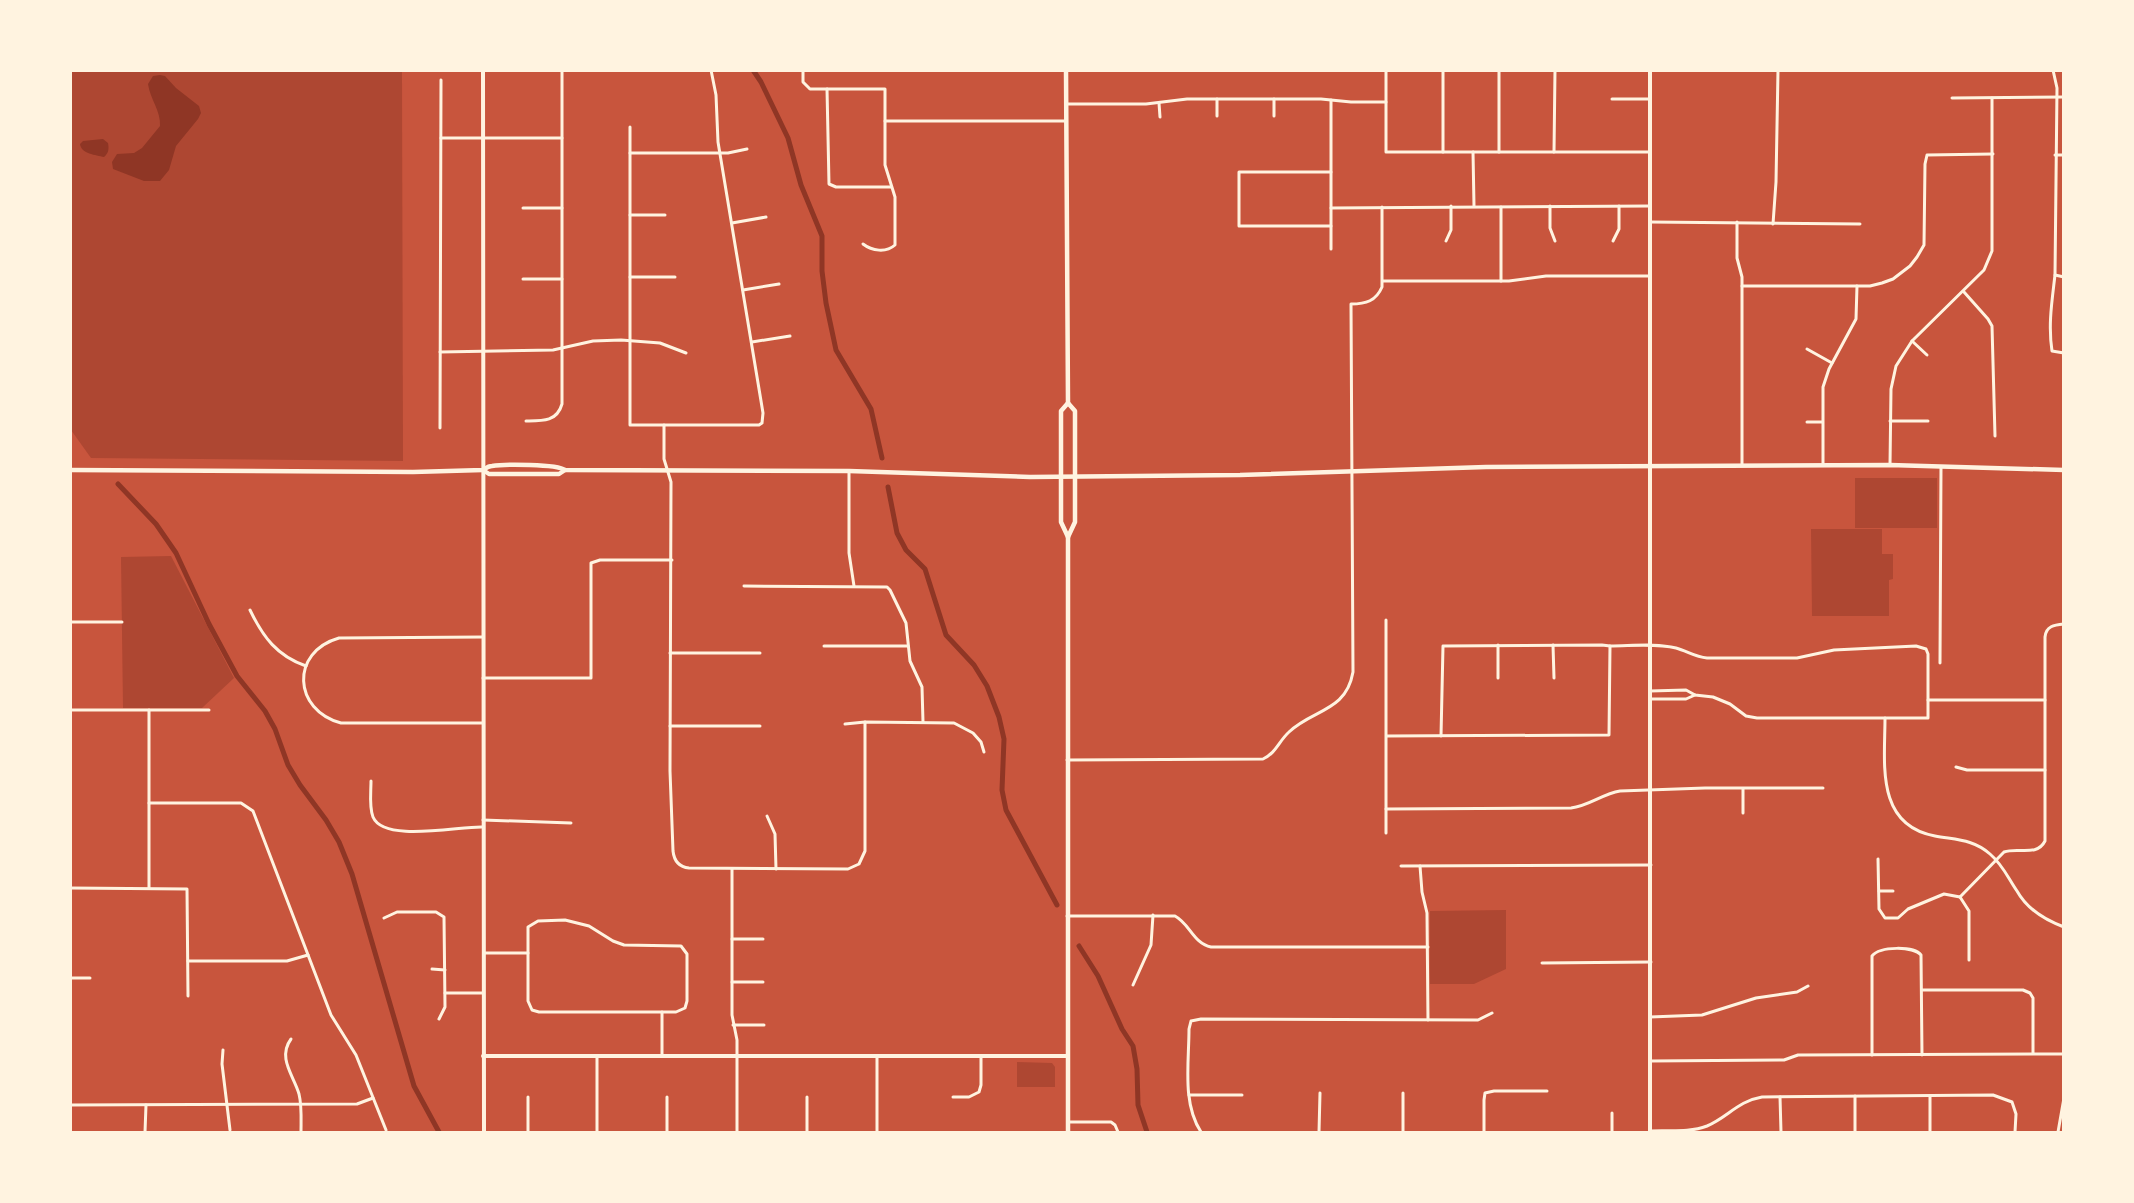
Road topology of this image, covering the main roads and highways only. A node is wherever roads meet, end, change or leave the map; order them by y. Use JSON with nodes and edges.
{"nodes":[{"id":1,"x":1066,"y":70,"type":"edge"},
{"id":2,"x":1068,"y":403,"type":"junction"},
{"id":3,"x":70,"y":470,"type":"edge"},
{"id":4,"x":483,"y":470,"type":"junction"},
{"id":5,"x":565,"y":470,"type":"junction"},
{"id":6,"x":2064,"y":470,"type":"edge"},
{"id":7,"x":1061,"y":477,"type":"junction"},
{"id":8,"x":1075,"y":477,"type":"junction"},
{"id":9,"x":1068,"y":537,"type":"junction"},
{"id":10,"x":1068,"y":1132,"type":"edge"}],
"edges":[{"from":1,"to":2,"type":"main road"},
{"from":2,"to":7,"type":"main road"},
{"from":2,"to":8,"type":"main road"},
{"from":3,"to":4,"type":"main road"},
{"from":4,"to":5,"type":"main road"},
{"from":4,"to":5,"type":"main road"},
{"from":5,"to":7,"type":"main road"},
{"from":6,"to":8,"type":"main road"},
{"from":7,"to":8,"type":"main road"},
{"from":7,"to":9,"type":"main road"},
{"from":8,"to":9,"type":"main road"},
{"from":9,"to":10,"type":"main road"}]}
